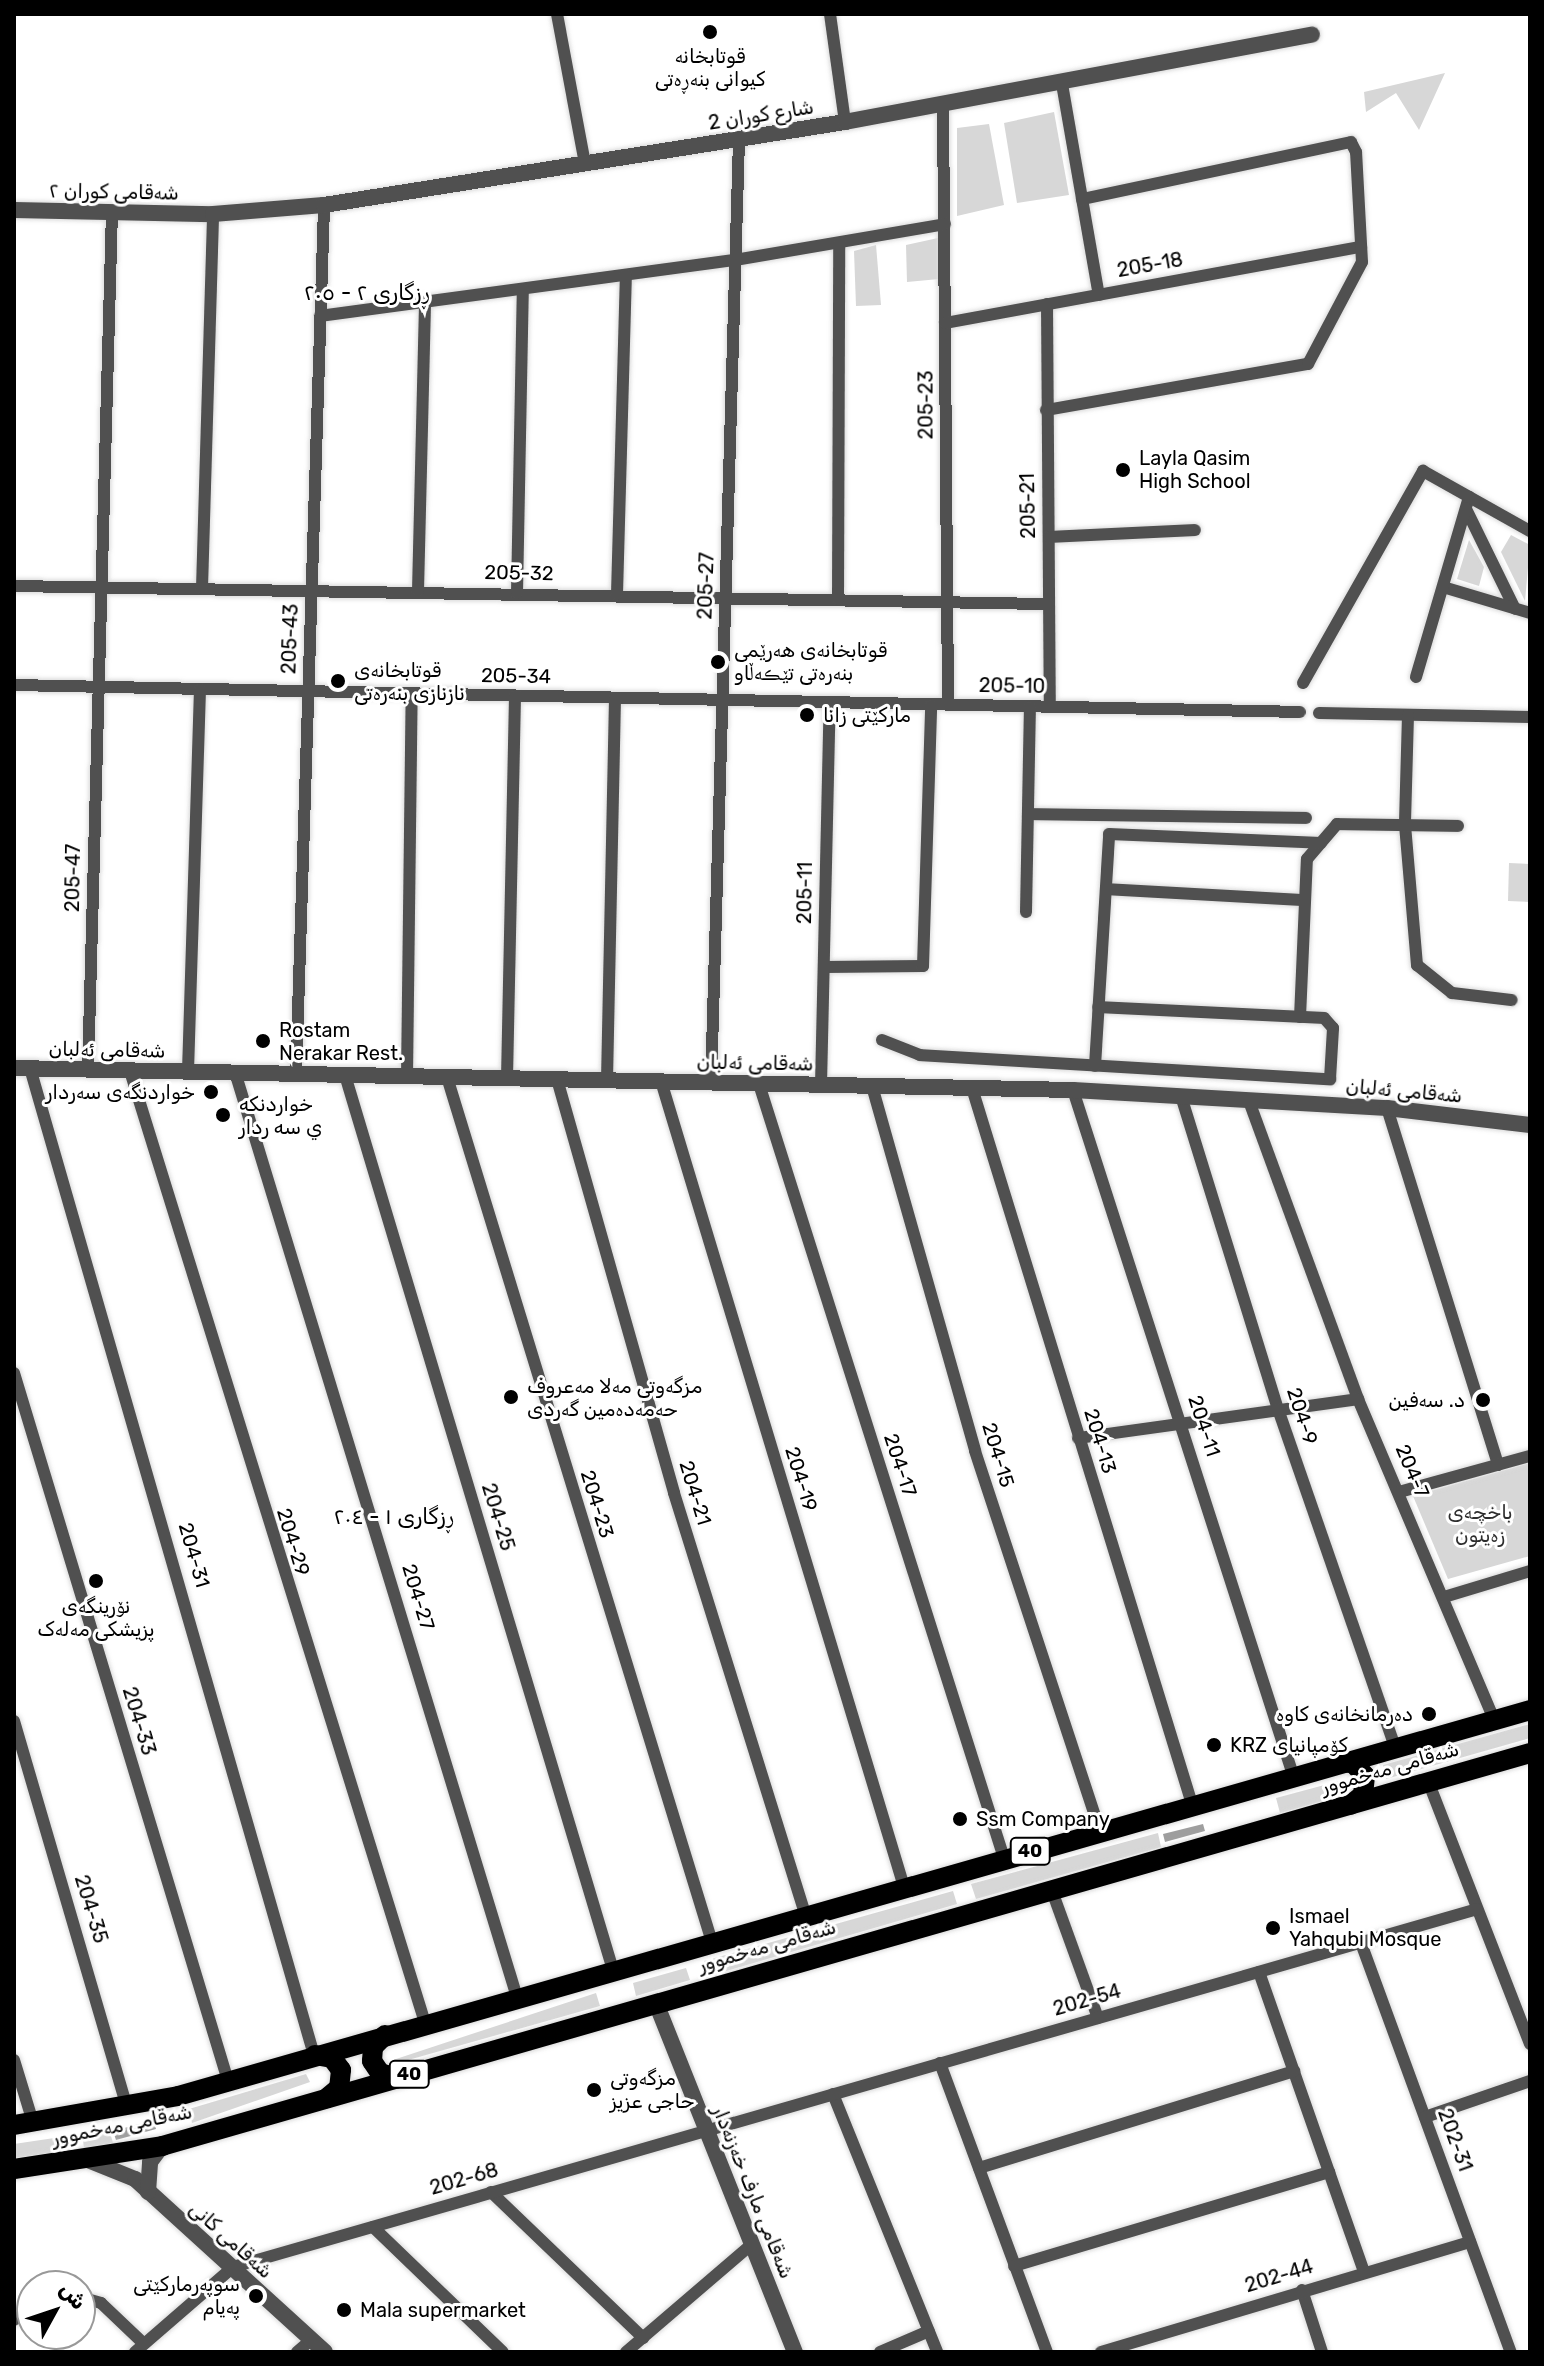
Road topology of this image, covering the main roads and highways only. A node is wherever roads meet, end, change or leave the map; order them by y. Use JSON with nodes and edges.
{"nodes":[{"id":1,"x":1530,"y":1710,"type":"edge"},
{"id":2,"x":1530,"y":1753,"type":"edge"},
{"id":3,"x":1335,"y":1763,"type":"junction"},
{"id":4,"x":1350,"y":1805,"type":"junction"},
{"id":5,"x":389,"y":2033,"type":"junction"},
{"id":6,"x":314,"y":2055,"type":"junction"},
{"id":7,"x":398,"y":2078,"type":"junction"},
{"id":8,"x":327,"y":2098,"type":"junction"},
{"id":9,"x":23,"y":2124,"type":"edge"},
{"id":10,"x":14,"y":2169,"type":"edge"}],
"edges":[{"from":1,"to":3,"type":"highway","name":"شەقامی مەخموور","number":"40"},
{"from":2,"to":4,"type":"highway","name":"شەقامی مەخموور","number":"40"},
{"from":3,"to":4,"type":"highway"},
{"from":3,"to":5,"type":"highway","name":"شەقامی مەخموور","number":"40"},
{"from":4,"to":7,"type":"highway","name":"شەقامی مەخموور","number":"40"},
{"from":5,"to":6,"type":"highway","name":"شەقامی مەخموور","number":"40"},
{"from":5,"to":7,"type":"highway"},
{"from":6,"to":8,"type":"highway"},
{"from":6,"to":9,"type":"highway","name":"شەقامی مەخموور","number":"40"},
{"from":7,"to":8,"type":"highway","name":"شەقامی مەخموور","number":"40"},
{"from":8,"to":10,"type":"highway","name":"شەقامی مەخموور","number":"40"}]}
